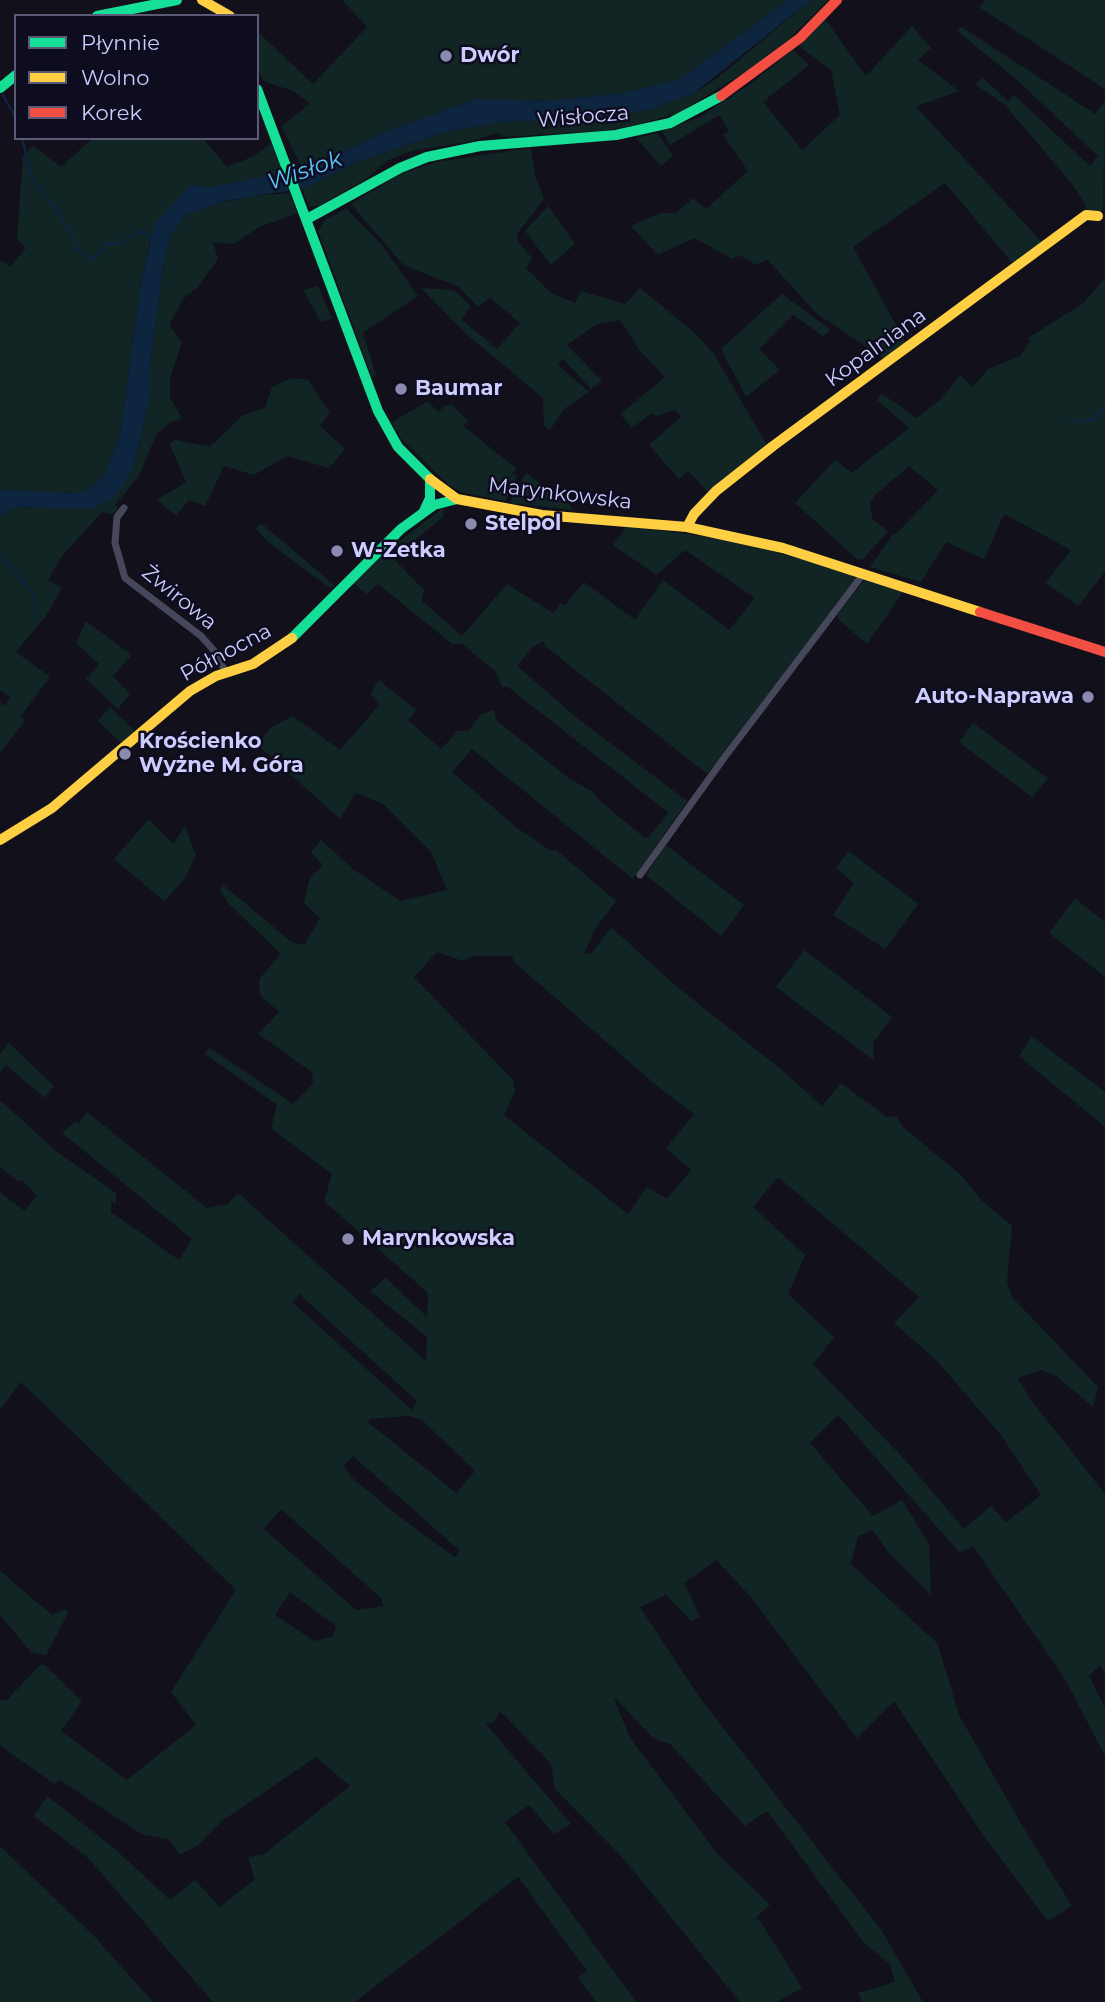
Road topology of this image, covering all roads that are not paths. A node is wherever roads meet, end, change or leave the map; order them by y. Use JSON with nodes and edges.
{"nodes":[{"id":1,"x":177,"y":0,"type":"edge"},
{"id":2,"x":202,"y":0,"type":"edge"},
{"id":3,"x":836,"y":0,"type":"edge"},
{"id":4,"x":226,"y":8,"type":"edge"},
{"id":5,"x":106,"y":14,"type":"edge"},
{"id":6,"x":14,"y":77,"type":"edge"},
{"id":7,"x":0,"y":88,"type":"edge"},
{"id":8,"x":259,"y":94,"type":"edge"},
{"id":9,"x":1098,"y":216,"type":"dead end"},
{"id":10,"x":307,"y":219,"type":"junction"},
{"id":11,"x":430,"y":479,"type":"junction"},
{"id":12,"x":457,"y":499,"type":"junction"},
{"id":13,"x":124,"y":508,"type":"dead end"},
{"id":14,"x":424,"y":511,"type":"junction"},
{"id":15,"x":687,"y":527,"type":"junction"},
{"id":16,"x":865,"y":572,"type":"junction"},
{"id":17,"x":1105,"y":652,"type":"edge"},
{"id":18,"x":226,"y":673,"type":"junction"},
{"id":19,"x":0,"y":840,"type":"edge"},
{"id":20,"x":640,"y":875,"type":"dead end"}],
"edges":[{"from":1,"to":5,"type":"street"},
{"from":2,"to":4,"type":"street"},
{"from":3,"to":10,"type":"street","name":"Wisłocza"},
{"from":6,"to":7,"type":"street"},
{"from":8,"to":10,"type":"street","name":"Marynkowska"},
{"from":9,"to":15,"type":"street","name":"Kopalniana"},
{"from":10,"to":11,"type":"street","name":"Marynkowska"},
{"from":11,"to":12,"type":"street","name":"Marynkowska"},
{"from":11,"to":14,"type":"street"},
{"from":12,"to":14,"type":"street","name":"Północna"},
{"from":12,"to":15,"type":"street","name":"Marynkowska"},
{"from":13,"to":18,"type":"street","name":"Żwirowa"},
{"from":14,"to":18,"type":"street","name":"Północna"},
{"from":15,"to":16,"type":"street","name":"Marynkowska"},
{"from":16,"to":17,"type":"street","name":"Marynkowska"},
{"from":16,"to":20,"type":"street"},
{"from":18,"to":19,"type":"street","name":"Północna"}]}
